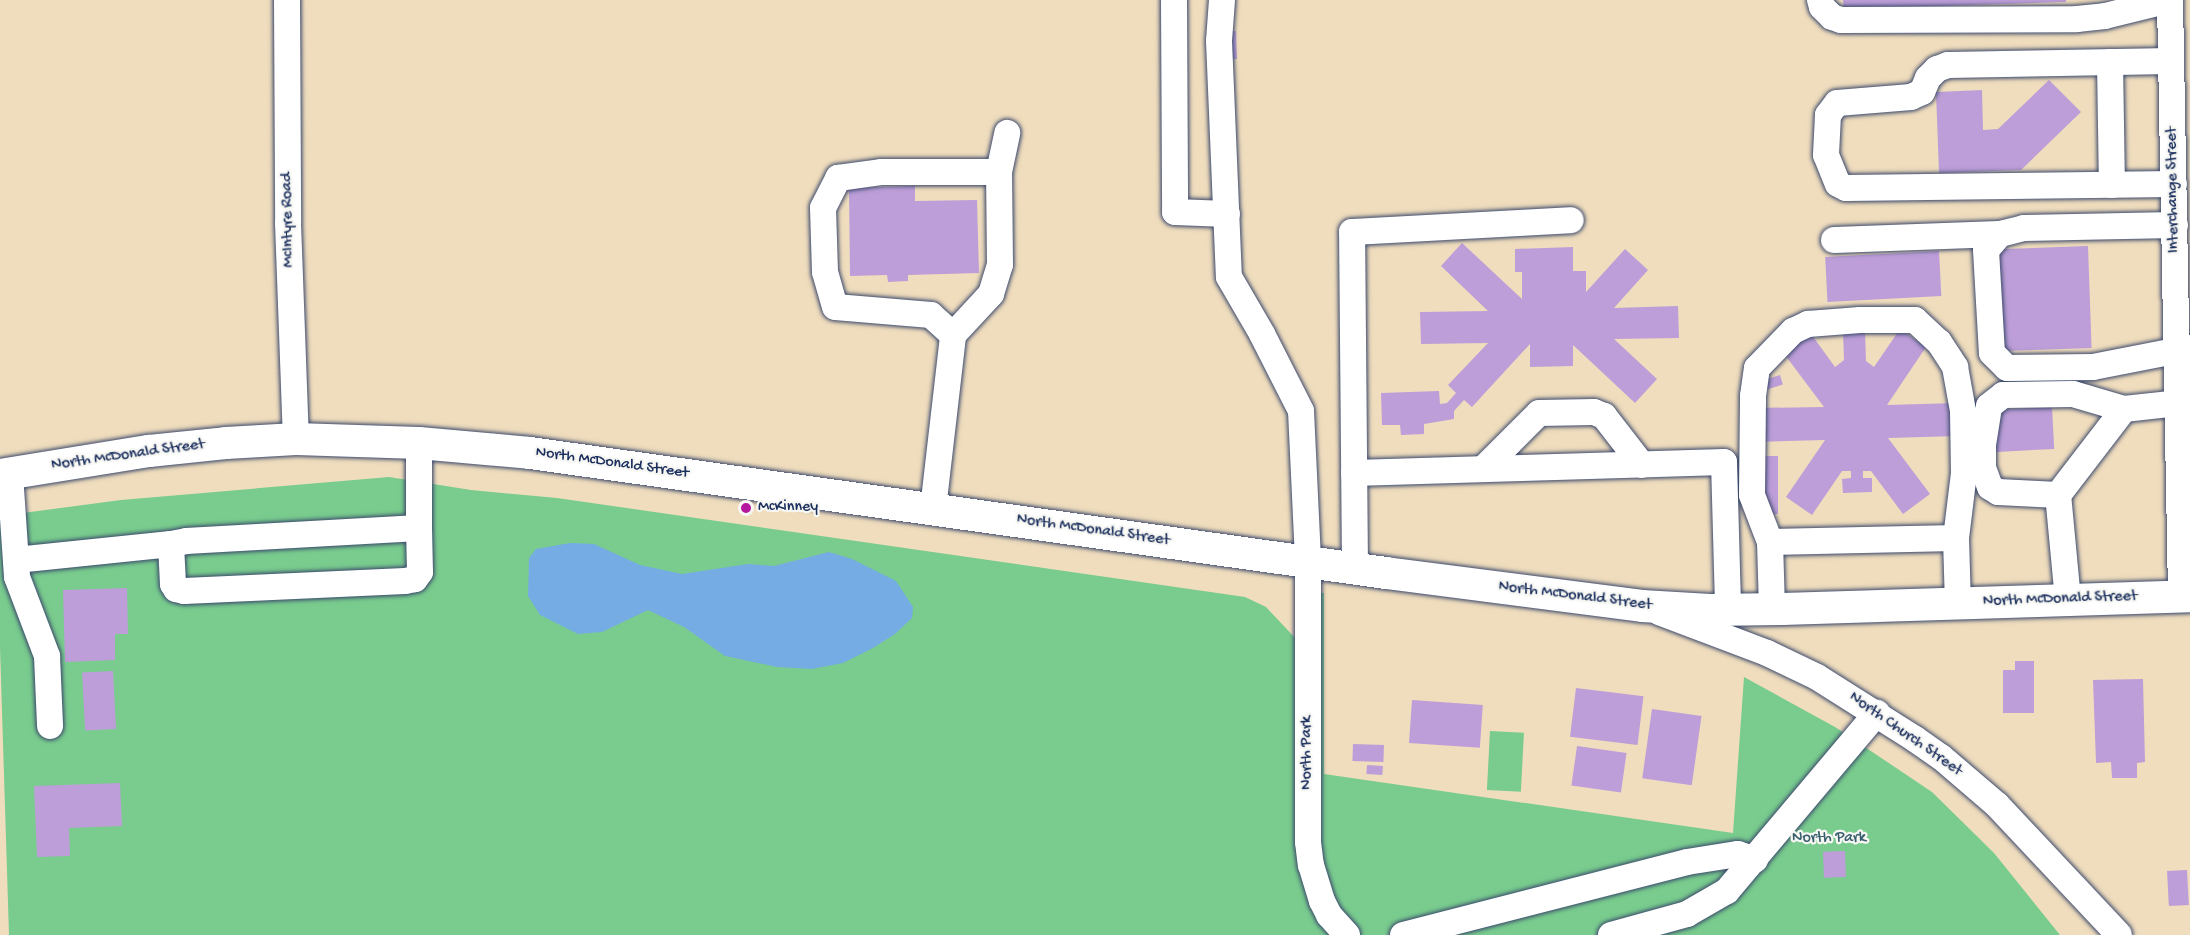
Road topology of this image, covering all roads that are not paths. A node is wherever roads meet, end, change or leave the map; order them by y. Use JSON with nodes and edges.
{"nodes":[{"id":1,"x":287,"y":0,"type":"edge"},
{"id":2,"x":1174,"y":0,"type":"edge"},
{"id":3,"x":1222,"y":0,"type":"edge"},
{"id":4,"x":1820,"y":0,"type":"edge"},
{"id":5,"x":2170,"y":0,"type":"edge"},
{"id":6,"x":2114,"y":7,"type":"edge"},
{"id":7,"x":2171,"y":61,"type":"junction"},
{"id":8,"x":2110,"y":62,"type":"junction"},
{"id":9,"x":2181,"y":107,"type":"edge"},
{"id":10,"x":1007,"y":133,"type":"dead end"},
{"id":11,"x":999,"y":172,"type":"junction"},
{"id":12,"x":2174,"y":184,"type":"junction"},
{"id":13,"x":2112,"y":185,"type":"junction"},
{"id":14,"x":1227,"y":214,"type":"junction"},
{"id":15,"x":1571,"y":220,"type":"dead end"},
{"id":16,"x":2175,"y":225,"type":"junction"},
{"id":17,"x":2000,"y":234,"type":"junction"},
{"id":18,"x":1833,"y":240,"type":"dead end"},
{"id":19,"x":952,"y":335,"type":"junction"},
{"id":20,"x":2184,"y":348,"type":"edge"},
{"id":21,"x":2124,"y":409,"type":"junction"},
{"id":22,"x":2182,"y":410,"type":"edge"},
{"id":23,"x":296,"y":439,"type":"junction"},
{"id":24,"x":419,"y":443,"type":"junction"},
{"id":25,"x":1642,"y":465,"type":"junction"},
{"id":26,"x":1484,"y":470,"type":"junction"},
{"id":27,"x":1354,"y":473,"type":"junction"},
{"id":28,"x":5,"y":475,"type":"edge"},
{"id":29,"x":2058,"y":495,"type":"junction"},
{"id":30,"x":933,"y":509,"type":"junction"},
{"id":31,"x":419,"y":528,"type":"junction"},
{"id":32,"x":1956,"y":538,"type":"junction"},
{"id":33,"x":1770,"y":542,"type":"junction"},
{"id":34,"x":171,"y":544,"type":"junction"},
{"id":35,"x":16,"y":560,"type":"junction"},
{"id":36,"x":1308,"y":561,"type":"junction"},
{"id":37,"x":1355,"y":568,"type":"junction"},
{"id":38,"x":2186,"y":597,"type":"edge"},
{"id":39,"x":2068,"y":600,"type":"junction"},
{"id":40,"x":1958,"y":604,"type":"junction"},
{"id":41,"x":1642,"y":606,"type":"junction"},
{"id":42,"x":1750,"y":609,"type":"junction"},
{"id":43,"x":1752,"y":647,"type":"junction"},
{"id":44,"x":1877,"y":713,"type":"junction"},
{"id":45,"x":50,"y":726,"type":"dead end"},
{"id":46,"x":1755,"y":860,"type":"junction"},
{"id":47,"x":1347,"y":935,"type":"edge"},
{"id":48,"x":1403,"y":935,"type":"edge"},
{"id":49,"x":1611,"y":935,"type":"edge"},
{"id":50,"x":2119,"y":935,"type":"edge"}],
"edges":[{"from":1,"to":23,"type":"street","name":"McIntyre Road"},
{"from":2,"to":14,"type":"street"},
{"from":3,"to":14,"type":"street","name":"North Park"},
{"from":4,"to":6,"type":"street"},
{"from":5,"to":6,"type":"street"},
{"from":5,"to":7,"type":"street","name":"Interchange Street"},
{"from":7,"to":8,"type":"street"},
{"from":7,"to":9,"type":"street","name":"Interchange Street"},
{"from":8,"to":13,"type":"street"},
{"from":8,"to":13,"type":"street"},
{"from":9,"to":12,"type":"street","name":"Interchange Street"},
{"from":10,"to":11,"type":"street"},
{"from":11,"to":19,"type":"street"},
{"from":11,"to":19,"type":"street"},
{"from":12,"to":13,"type":"street"},
{"from":12,"to":16,"type":"street","name":"Interchange Street"},
{"from":14,"to":36,"type":"street","name":"North Park"},
{"from":15,"to":27,"type":"street"},
{"from":16,"to":17,"type":"street"},
{"from":16,"to":20,"type":"street","name":"Interchange Street"},
{"from":17,"to":18,"type":"street"},
{"from":17,"to":20,"type":"street"},
{"from":19,"to":30,"type":"street"},
{"from":20,"to":22,"type":"street","name":"Interchange Street"},
{"from":21,"to":22,"type":"street"},
{"from":21,"to":29,"type":"street"},
{"from":21,"to":29,"type":"street"},
{"from":22,"to":38,"type":"street","name":"Interchange Street"},
{"from":23,"to":24,"type":"main road","name":"North McDonald Street"},
{"from":23,"to":28,"type":"main road","name":"North McDonald Street"},
{"from":24,"to":30,"type":"main road","name":"North McDonald Street"},
{"from":24,"to":31,"type":"street"},
{"from":25,"to":26,"type":"street"},
{"from":25,"to":26,"type":"street"},
{"from":25,"to":42,"type":"street"},
{"from":26,"to":27,"type":"street"},
{"from":27,"to":37,"type":"street"},
{"from":28,"to":35,"type":"street"},
{"from":29,"to":39,"type":"street"},
{"from":30,"to":36,"type":"main road","name":"North McDonald Street"},
{"from":31,"to":34,"type":"street"},
{"from":31,"to":34,"type":"street"},
{"from":32,"to":33,"type":"street"},
{"from":32,"to":33,"type":"street"},
{"from":32,"to":40,"type":"street"},
{"from":33,"to":42,"type":"street"},
{"from":34,"to":35,"type":"street"},
{"from":35,"to":45,"type":"street"},
{"from":36,"to":37,"type":"main road","name":"North McDonald Street"},
{"from":36,"to":47,"type":"street","name":"North Park"},
{"from":37,"to":41,"type":"main road","name":"North McDonald Street"},
{"from":38,"to":39,"type":"main road","name":"North McDonald Street"},
{"from":39,"to":40,"type":"main road","name":"North McDonald Street"},
{"from":40,"to":42,"type":"main road","name":"North McDonald Street"},
{"from":41,"to":42,"type":"main road","name":"North McDonald Street"},
{"from":41,"to":43,"type":"street","name":"North Church Street"},
{"from":42,"to":43,"type":"street"},
{"from":43,"to":44,"type":"street","name":"North Church Street"},
{"from":44,"to":46,"type":"street"},
{"from":44,"to":50,"type":"street","name":"North Church Street"},
{"from":46,"to":48,"type":"street"},
{"from":46,"to":49,"type":"street"}]}
